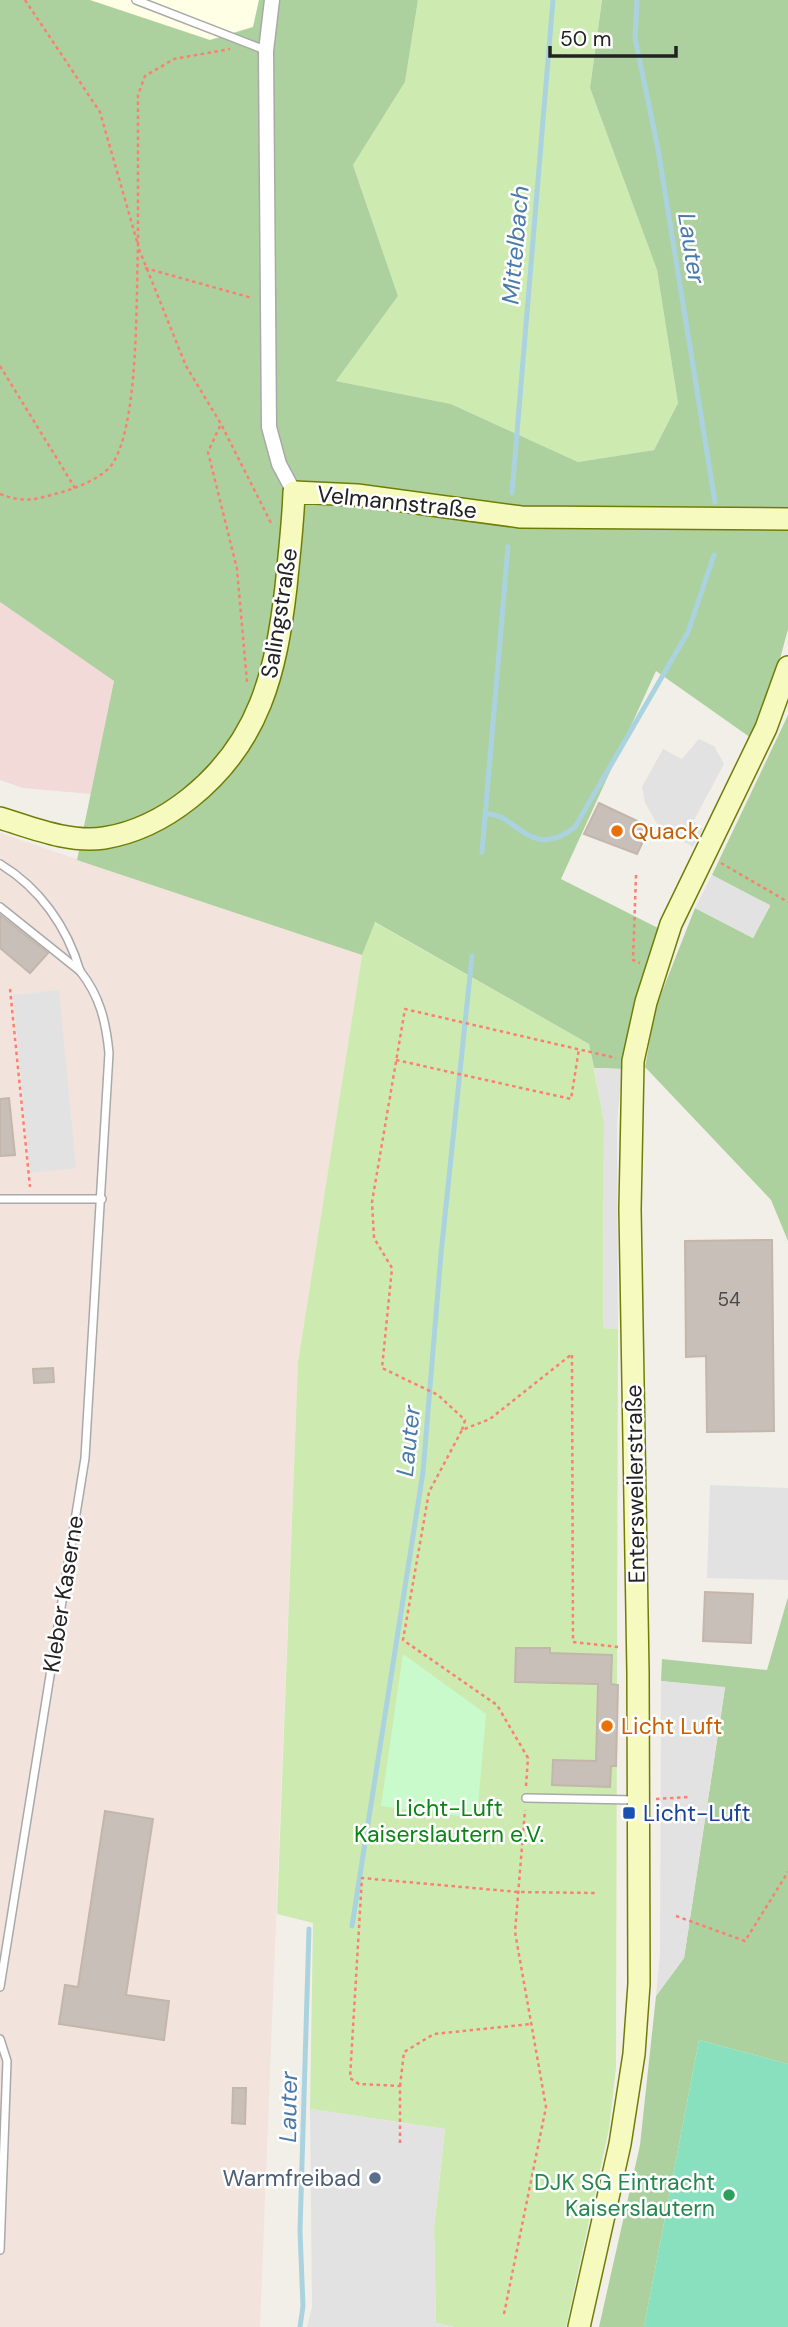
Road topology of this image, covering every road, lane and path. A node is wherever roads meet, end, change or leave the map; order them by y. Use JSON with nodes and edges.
{"nodes":[{"id":1,"x":25,"y":0,"type":"edge"},
{"id":2,"x":136,"y":0,"type":"edge"},
{"id":3,"x":272,"y":0,"type":"edge"},
{"id":4,"x":262,"y":49,"type":"junction"},
{"id":5,"x":138,"y":245,"type":"junction"},
{"id":6,"x":145,"y":268,"type":"junction"},
{"id":7,"x":256,"y":299,"type":"dead end"},
{"id":8,"x":0,"y":366,"type":"edge"},
{"id":9,"x":221,"y":424,"type":"junction"},
{"id":10,"x":76,"y":489,"type":"junction"},
{"id":11,"x":294,"y":492,"type":"junction"},
{"id":12,"x":0,"y":494,"type":"edge"},
{"id":13,"x":788,"y":519,"type":"edge"},
{"id":14,"x":274,"y":527,"type":"dead end"},
{"id":15,"x":788,"y":667,"type":"edge"},
{"id":16,"x":251,"y":687,"type":"dead end"},
{"id":17,"x":0,"y":818,"type":"edge"},
{"id":18,"x":705,"y":854,"type":"junction"},
{"id":19,"x":0,"y":864,"type":"edge"},
{"id":20,"x":636,"y":875,"type":"dead end"},
{"id":21,"x":788,"y":902,"type":"edge"},
{"id":22,"x":0,"y":907,"type":"edge"},
{"id":23,"x":80,"y":971,"type":"junction"},
{"id":24,"x":656,"y":971,"type":"junction"},
{"id":25,"x":10,"y":989,"type":"dead end"},
{"id":26,"x":579,"y":1049,"type":"junction"},
{"id":27,"x":396,"y":1060,"type":"junction"},
{"id":28,"x":625,"y":1060,"type":"dead end"},
{"id":29,"x":31,"y":1197,"type":"junction"},
{"id":30,"x":0,"y":1199,"type":"edge"},
{"id":31,"x":102,"y":1199,"type":"junction"},
{"id":32,"x":463,"y":1430,"type":"junction"},
{"id":33,"x":623,"y":1647,"type":"dead end"},
{"id":34,"x":688,"y":1797,"type":"dead end"},
{"id":35,"x":526,"y":1798,"type":"junction"},
{"id":36,"x":639,"y":1800,"type":"junction"},
{"id":37,"x":788,"y":1872,"type":"edge"},
{"id":38,"x":519,"y":1892,"type":"junction"},
{"id":39,"x":595,"y":1893,"type":"dead end"},
{"id":40,"x":676,"y":1916,"type":"dead end"},
{"id":41,"x":0,"y":1987,"type":"edge"},
{"id":42,"x":531,"y":2024,"type":"junction"},
{"id":43,"x":0,"y":2039,"type":"edge"},
{"id":44,"x":400,"y":2086,"type":"junction"},
{"id":45,"x":400,"y":2143,"type":"dead end"},
{"id":46,"x":2,"y":2150,"type":"edge"},
{"id":47,"x":0,"y":2250,"type":"edge"},
{"id":48,"x":504,"y":2314,"type":"dead end"},
{"id":49,"x":579,"y":2327,"type":"edge"}],
"edges":[{"from":1,"to":5,"type":"path"},
{"from":2,"to":4,"type":"lane"},
{"from":3,"to":4,"type":"street","name":"Velmannstraße"},
{"from":4,"to":5,"type":"path"},
{"from":4,"to":11,"type":"street","name":"Velmannstraße"},
{"from":5,"to":6,"type":"path"},
{"from":5,"to":10,"type":"path"},
{"from":6,"to":7,"type":"path"},
{"from":6,"to":9,"type":"path"},
{"from":8,"to":10,"type":"path"},
{"from":9,"to":14,"type":"path"},
{"from":9,"to":16,"type":"path"},
{"from":10,"to":12,"type":"path"},
{"from":11,"to":13,"type":"main road","name":"Velmannstraße"},
{"from":11,"to":17,"type":"main road","name":"Salingstraße"},
{"from":15,"to":18,"type":"main road","name":"Entersweilerstraße"},
{"from":18,"to":21,"type":"path"},
{"from":18,"to":24,"type":"main road","name":"Entersweilerstraße"},
{"from":19,"to":23,"type":"lane"},
{"from":20,"to":24,"type":"path"},
{"from":22,"to":23,"type":"lane"},
{"from":23,"to":31,"type":"lane","name":"Kleber Kaserne"},
{"from":24,"to":36,"type":"main road","name":"Entersweilerstraße"},
{"from":25,"to":29,"type":"path"},
{"from":26,"to":27,"type":"path"},
{"from":26,"to":27,"type":"path"},
{"from":26,"to":28,"type":"path"},
{"from":27,"to":32,"type":"path"},
{"from":29,"to":30,"type":"lane"},
{"from":29,"to":31,"type":"lane"},
{"from":31,"to":41,"type":"lane","name":"Kleber Kaserne"},
{"from":32,"to":33,"type":"path"},
{"from":32,"to":35,"type":"path"},
{"from":34,"to":36,"type":"path"},
{"from":35,"to":36,"type":"lane"},
{"from":35,"to":38,"type":"path"},
{"from":36,"to":49,"type":"main road","name":"Entersweilerstraße"},
{"from":37,"to":40,"type":"path"},
{"from":38,"to":39,"type":"path"},
{"from":38,"to":42,"type":"path"},
{"from":38,"to":44,"type":"path"},
{"from":42,"to":44,"type":"path"},
{"from":42,"to":48,"type":"path"},
{"from":43,"to":46,"type":"lane"},
{"from":44,"to":45,"type":"path"},
{"from":46,"to":47,"type":"lane"}]}
